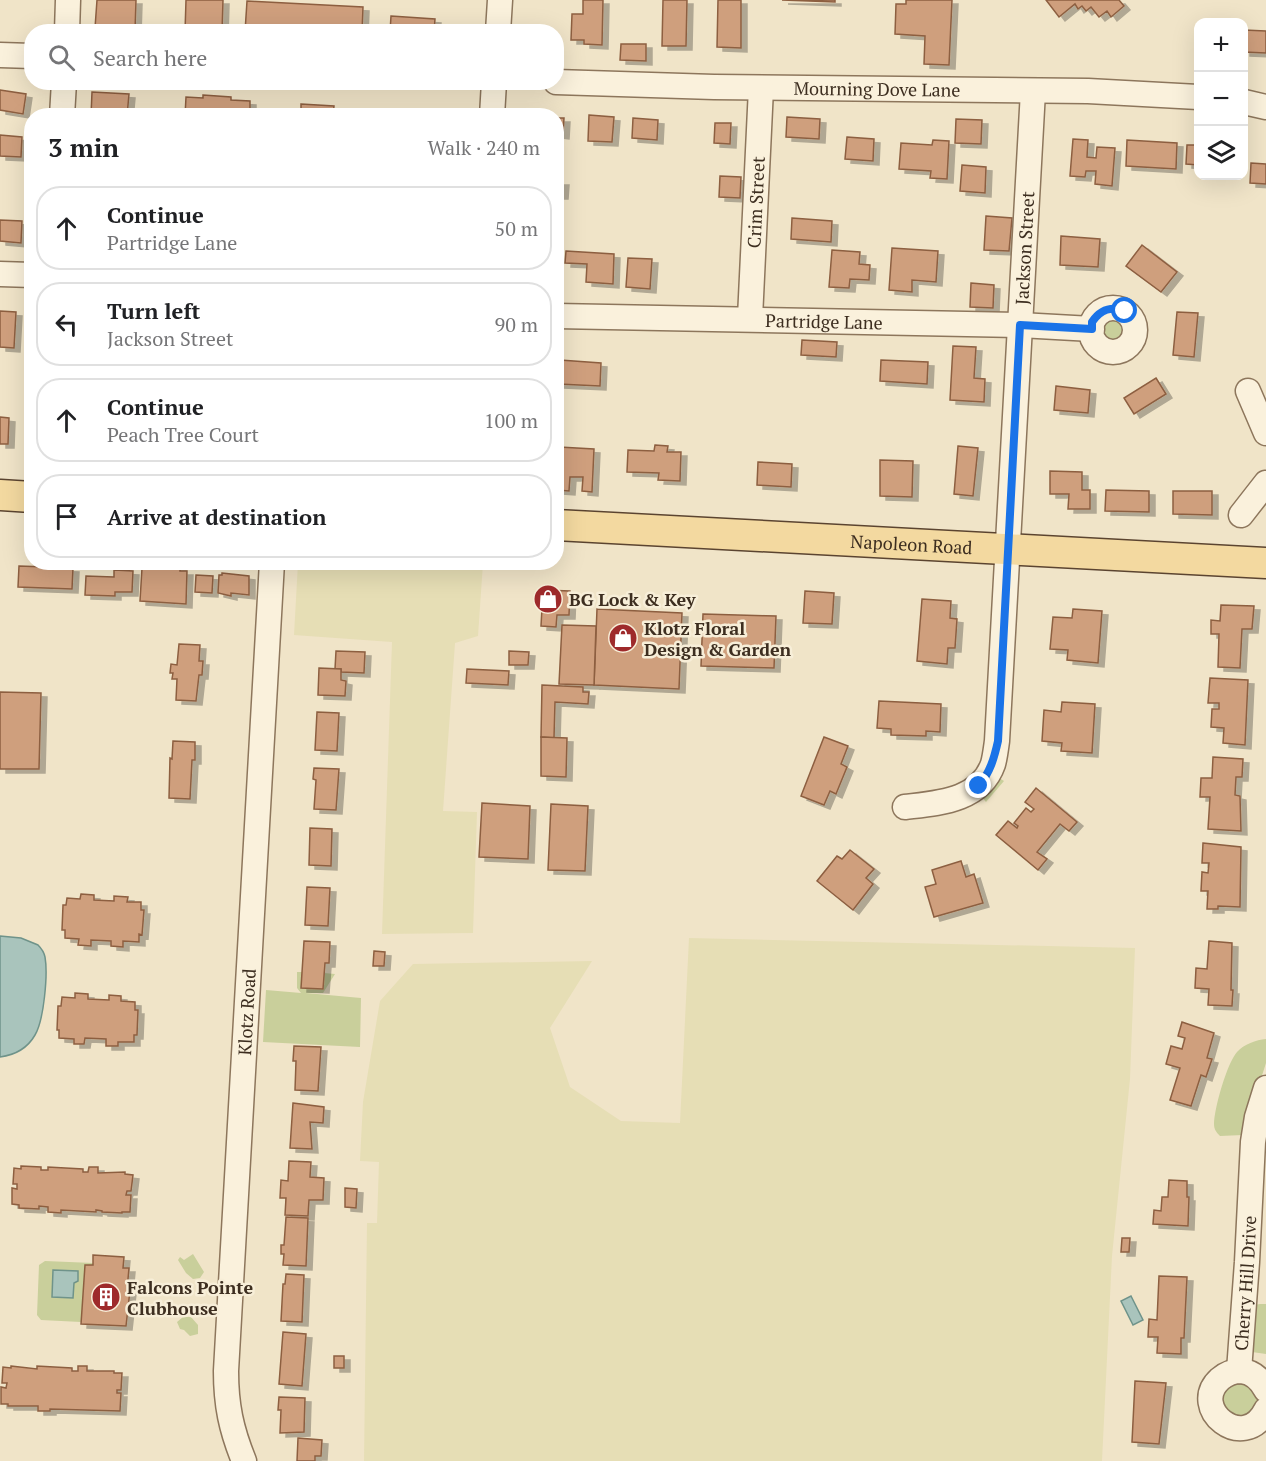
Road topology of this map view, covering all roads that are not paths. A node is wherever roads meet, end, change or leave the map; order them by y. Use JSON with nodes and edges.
{"nodes":[{"id":1,"x":68,"y":0,"type":"edge"},
{"id":2,"x":500,"y":0,"type":"edge"},
{"id":3,"x":67,"y":24,"type":"edge"},
{"id":4,"x":498,"y":24,"type":"edge"},
{"id":5,"x":0,"y":55,"type":"edge"},
{"id":6,"x":24,"y":56,"type":"edge"},
{"id":7,"x":564,"y":82,"type":"edge"},
{"id":8,"x":761,"y":88,"type":"junction"},
{"id":9,"x":64,"y":90,"type":"edge"},
{"id":10,"x":494,"y":90,"type":"edge"},
{"id":11,"x":1033,"y":91,"type":"junction"},
{"id":12,"x":1194,"y":97,"type":"edge"},
{"id":13,"x":1248,"y":103,"type":"edge"},
{"id":14,"x":1266,"y":107,"type":"edge"},
{"id":15,"x":62,"y":108,"type":"edge"},
{"id":16,"x":492,"y":108,"type":"edge"},
{"id":17,"x":0,"y":274,"type":"edge"},
{"id":18,"x":24,"y":275,"type":"edge"},
{"id":19,"x":564,"y":316,"type":"edge"},
{"id":20,"x":750,"y":318,"type":"junction"},
{"id":21,"x":1020,"y":325,"type":"junction"},
{"id":22,"x":1092,"y":329,"type":"dead end"},
{"id":23,"x":1248,"y":391,"type":"dead end"},
{"id":24,"x":1266,"y":433,"type":"edge"},
{"id":25,"x":1266,"y":483,"type":"edge"},
{"id":26,"x":0,"y":495,"type":"edge"},
{"id":27,"x":24,"y":496,"type":"edge"},
{"id":28,"x":1241,"y":515,"type":"dead end"},
{"id":29,"x":564,"y":525,"type":"edge"},
{"id":30,"x":1008,"y":549,"type":"junction"},
{"id":31,"x":1266,"y":563,"type":"edge"},
{"id":32,"x":272,"y":570,"type":"edge"},
{"id":33,"x":905,"y":807,"type":"dead end"},
{"id":34,"x":1266,"y":1088,"type":"edge"},
{"id":35,"x":1239,"y":1371,"type":"junction"},
{"id":36,"x":1266,"y":1390,"type":"edge"},
{"id":37,"x":1266,"y":1410,"type":"edge"},
{"id":38,"x":244,"y":1461,"type":"edge"}],
"edges":[{"from":1,"to":3,"type":"street"},
{"from":2,"to":4,"type":"street"},
{"from":5,"to":6,"type":"street"},
{"from":7,"to":8,"type":"street","name":"Mourning Dove Lane"},
{"from":8,"to":11,"type":"street","name":"Mourning Dove Lane"},
{"from":8,"to":20,"type":"street","name":"Crim Street"},
{"from":9,"to":15,"type":"street"},
{"from":10,"to":16,"type":"street"},
{"from":11,"to":12,"type":"street","name":"Mourning Dove Lane"},
{"from":11,"to":21,"type":"street","name":"Jackson Street"},
{"from":13,"to":14,"type":"street"},
{"from":17,"to":18,"type":"street"},
{"from":19,"to":20,"type":"street","name":"Partridge Lane"},
{"from":20,"to":21,"type":"street","name":"Partridge Lane"},
{"from":21,"to":22,"type":"street","name":"Partridge Lane"},
{"from":21,"to":30,"type":"street","name":"Jackson Street"},
{"from":23,"to":24,"type":"street"},
{"from":25,"to":28,"type":"street"},
{"from":26,"to":27,"type":"main road"},
{"from":29,"to":30,"type":"main road","name":"Napoleon Road"},
{"from":30,"to":31,"type":"main road","name":"Napoleon Road"},
{"from":30,"to":33,"type":"street","name":"Jackson Street"},
{"from":32,"to":38,"type":"street","name":"Klotz Road"},
{"from":34,"to":35,"type":"street","name":"Cherry Hill Drive"},
{"from":35,"to":36,"type":"street","name":"Cherry Hill Drive"},
{"from":35,"to":37,"type":"street","name":"Cherry Hill Drive"}]}
